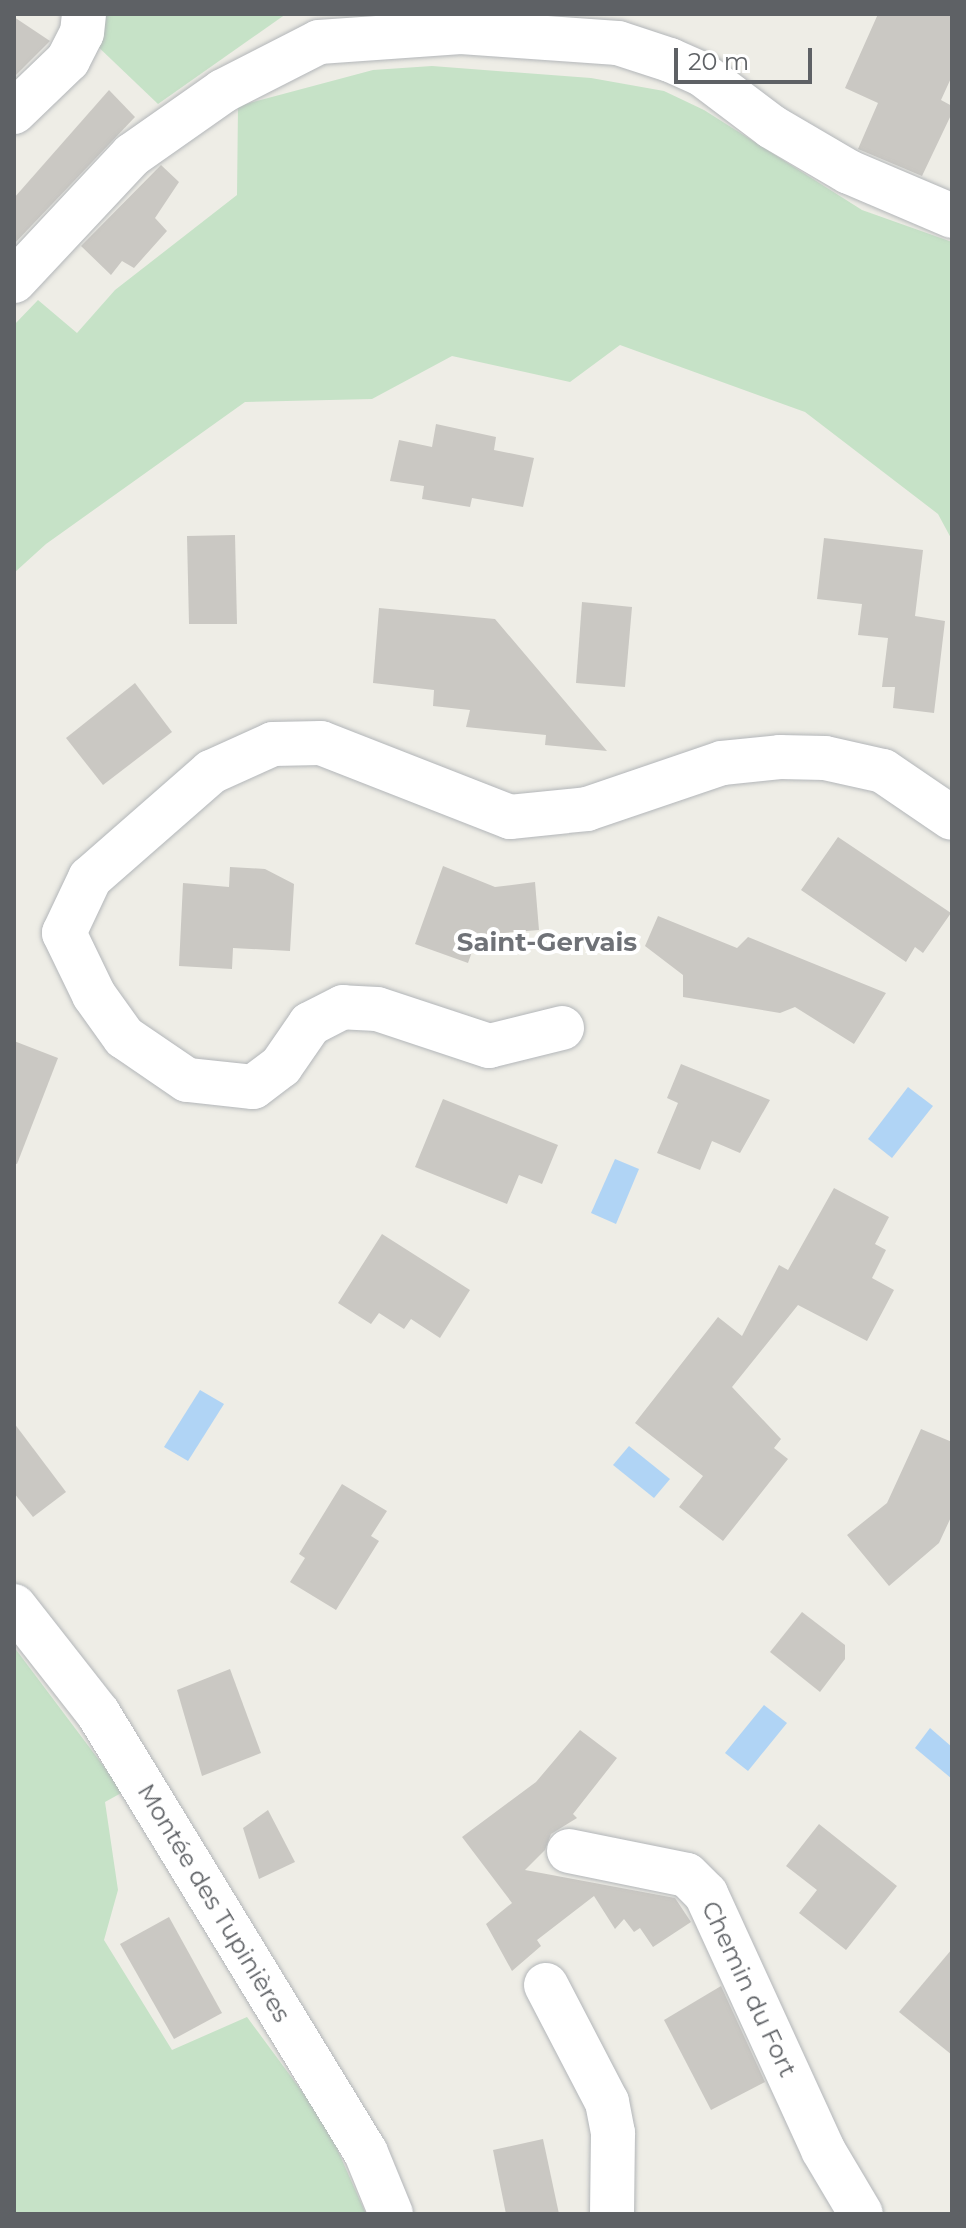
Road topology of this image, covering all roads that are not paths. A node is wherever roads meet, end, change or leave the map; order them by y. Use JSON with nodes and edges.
{"nodes":[{"id":1,"x":84,"y":14,"type":"edge"},
{"id":2,"x":14,"y":112,"type":"edge"},
{"id":3,"x":952,"y":216,"type":"edge"},
{"id":4,"x":14,"y":281,"type":"edge"},
{"id":5,"x":952,"y":818,"type":"edge"},
{"id":6,"x":562,"y":1028,"type":"dead end"},
{"id":7,"x":14,"y":1606,"type":"edge"},
{"id":8,"x":569,"y":1851,"type":"dead end"},
{"id":9,"x":546,"y":1985,"type":"dead end"},
{"id":10,"x":391,"y":2214,"type":"edge"},
{"id":11,"x":612,"y":2214,"type":"edge"},
{"id":12,"x":861,"y":2214,"type":"edge"}],
"edges":[{"from":1,"to":2,"type":"street"},
{"from":3,"to":4,"type":"street"},
{"from":5,"to":6,"type":"street"},
{"from":7,"to":10,"type":"street","name":"Montée des Tupinières"},
{"from":8,"to":12,"type":"street","name":"Chemin du Fort"},
{"from":9,"to":11,"type":"street"}]}
